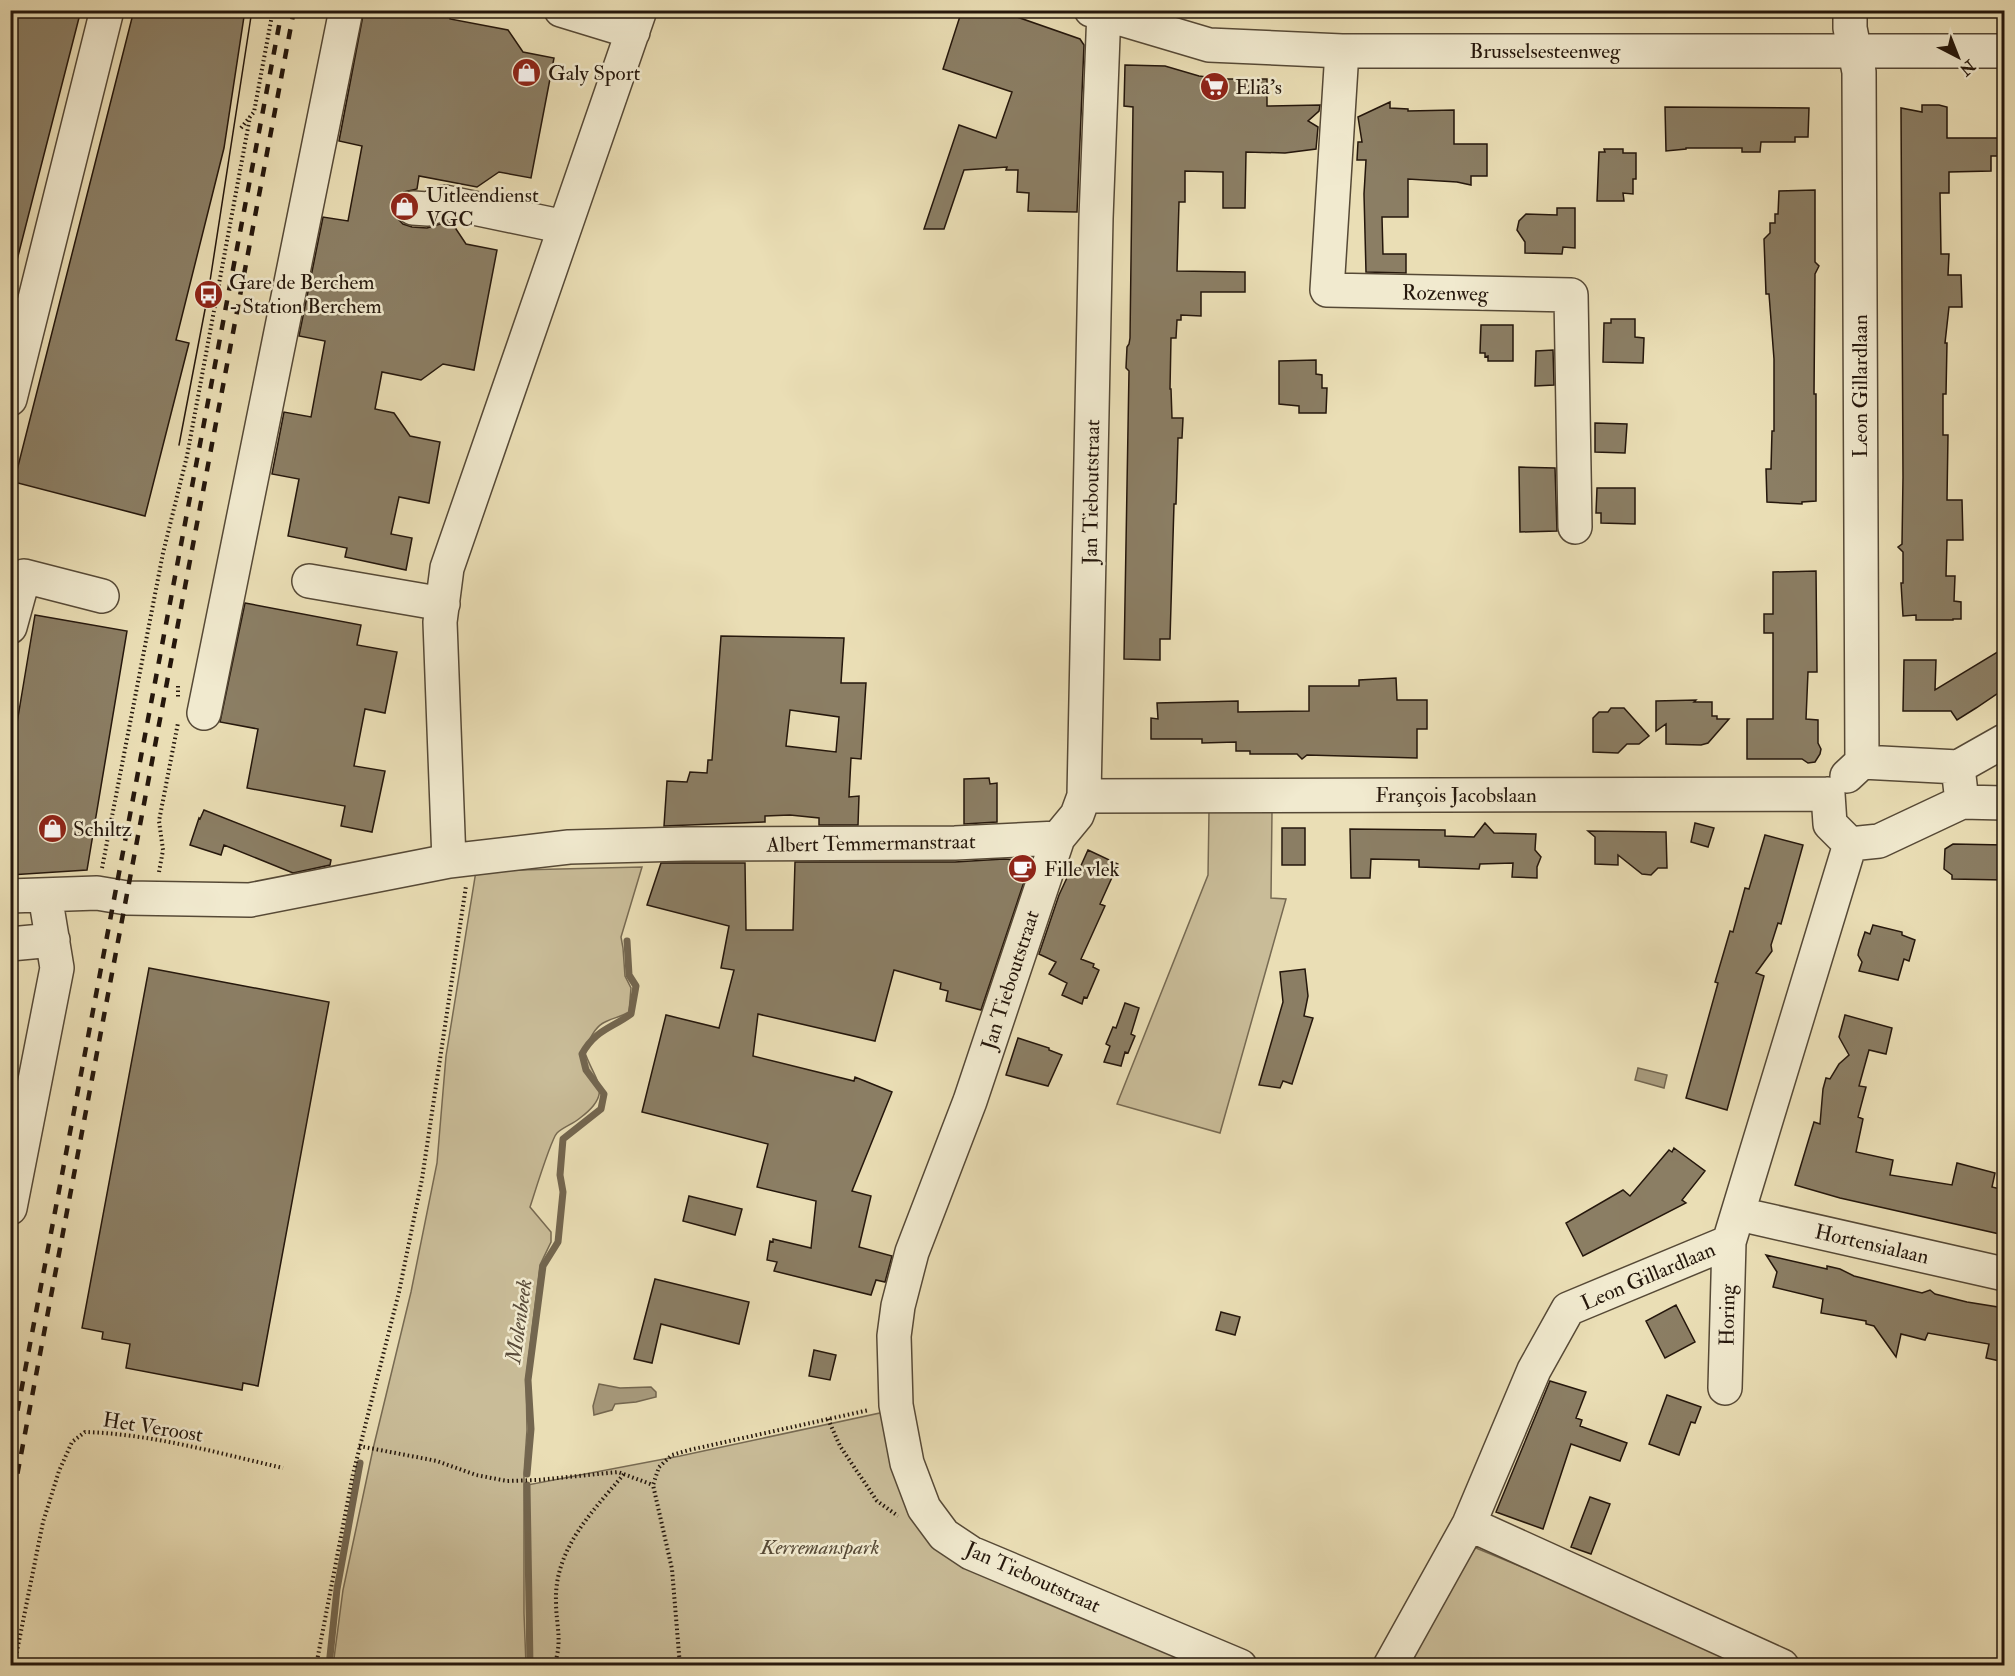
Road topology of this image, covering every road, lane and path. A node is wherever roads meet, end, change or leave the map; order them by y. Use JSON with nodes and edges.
{"nodes":[{"id":1,"x":108,"y":10,"type":"edge"},
{"id":2,"x":273,"y":10,"type":"edge"},
{"id":3,"x":346,"y":10,"type":"edge"},
{"id":4,"x":561,"y":10,"type":"edge"},
{"id":5,"x":1850,"y":10,"type":"edge"},
{"id":6,"x":1100,"y":12,"type":"edge"},
{"id":7,"x":636,"y":21,"type":"edge"},
{"id":8,"x":1854,"y":50,"type":"junction"},
{"id":9,"x":1342,"y":51,"type":"junction"},
{"id":10,"x":2004,"y":51,"type":"edge"},
{"id":11,"x":250,"y":117,"type":"junction"},
{"id":12,"x":241,"y":128,"type":"dead end"},
{"id":13,"x":414,"y":208,"type":"dead end"},
{"id":14,"x":565,"y":226,"type":"junction"},
{"id":15,"x":10,"y":399,"type":"edge"},
{"id":16,"x":1575,"y":527,"type":"dead end"},
{"id":17,"x":309,"y":581,"type":"dead end"},
{"id":18,"x":15,"y":592,"type":"edge"},
{"id":19,"x":102,"y":596,"type":"dead end"},
{"id":20,"x":443,"y":604,"type":"junction"},
{"id":21,"x":10,"y":627,"type":"edge"},
{"id":22,"x":178,"y":686,"type":"dead end"},
{"id":23,"x":186,"y":711,"type":"junction"},
{"id":24,"x":2004,"y":741,"type":"edge"},
{"id":25,"x":1862,"y":762,"type":"junction"},
{"id":26,"x":1959,"y":767,"type":"junction"},
{"id":27,"x":1828,"y":794,"type":"junction"},
{"id":28,"x":1084,"y":796,"type":"junction"},
{"id":29,"x":1962,"y":802,"type":"junction"},
{"id":30,"x":2004,"y":803,"type":"edge"},
{"id":31,"x":1058,"y":838,"type":"junction"},
{"id":32,"x":1850,"y":844,"type":"junction"},
{"id":33,"x":460,"y":859,"type":"junction"},
{"id":34,"x":98,"y":893,"type":"junction"},
{"id":35,"x":45,"y":895,"type":"junction"},
{"id":36,"x":10,"y":896,"type":"edge"},
{"id":37,"x":154,"y":899,"type":"junction"},
{"id":38,"x":53,"y":940,"type":"junction"},
{"id":39,"x":10,"y":944,"type":"edge"},
{"id":40,"x":10,"y":1208,"type":"edge"},
{"id":41,"x":1734,"y":1228,"type":"junction"},
{"id":42,"x":2004,"y":1274,"type":"edge"},
{"id":43,"x":1725,"y":1388,"type":"dead end"},
{"id":44,"x":896,"y":1405,"type":"junction"},
{"id":45,"x":828,"y":1419,"type":"junction"},
{"id":46,"x":359,"y":1446,"type":"junction"},
{"id":47,"x":284,"y":1468,"type":"dead end"},
{"id":48,"x":624,"y":1474,"type":"junction"},
{"id":49,"x":653,"y":1485,"type":"junction"},
{"id":50,"x":904,"y":1520,"type":"dead end"},
{"id":51,"x":1469,"y":1524,"type":"junction"},
{"id":52,"x":14,"y":1665,"type":"edge"},
{"id":53,"x":316,"y":1665,"type":"edge"},
{"id":54,"x":554,"y":1665,"type":"edge"},
{"id":55,"x":680,"y":1665,"type":"edge"},
{"id":56,"x":1240,"y":1665,"type":"edge"},
{"id":57,"x":1390,"y":1665,"type":"edge"},
{"id":58,"x":1782,"y":1665,"type":"edge"}],
"edges":[{"from":1,"to":15,"type":"street"},
{"from":2,"to":11,"type":"path"},
{"from":3,"to":23,"type":"street"},
{"from":4,"to":7,"type":"street"},
{"from":5,"to":8,"type":"street","name":"Leon Gillardlaan"},
{"from":6,"to":9,"type":"street","name":"Brusselsesteenweg"},
{"from":6,"to":28,"type":"street","name":"Jan Tieboutstraat"},
{"from":7,"to":14,"type":"street"},
{"from":8,"to":9,"type":"street","name":"Brusselsesteenweg"},
{"from":8,"to":10,"type":"street","name":"Brusselsesteenweg"},
{"from":8,"to":25,"type":"street","name":"Leon Gillardlaan"},
{"from":9,"to":16,"type":"street","name":"Rozenweg"},
{"from":11,"to":12,"type":"path"},
{"from":11,"to":34,"type":"path"},
{"from":13,"to":14,"type":"street"},
{"from":14,"to":20,"type":"street"},
{"from":17,"to":20,"type":"street"},
{"from":18,"to":19,"type":"street"},
{"from":18,"to":21,"type":"street"},
{"from":20,"to":33,"type":"street"},
{"from":22,"to":23,"type":"path"},
{"from":23,"to":37,"type":"path"},
{"from":24,"to":26,"type":"street"},
{"from":25,"to":26,"type":"street"},
{"from":25,"to":27,"type":"street"},
{"from":26,"to":29,"type":"street"},
{"from":27,"to":28,"type":"street","name":"François Jacobslaan"},
{"from":27,"to":32,"type":"street"},
{"from":28,"to":31,"type":"street","name":"Jan Tieboutstraat"},
{"from":29,"to":30,"type":"street"},
{"from":29,"to":32,"type":"street"},
{"from":31,"to":33,"type":"street","name":"Albert Temmermanstraat"},
{"from":31,"to":44,"type":"street","name":"Jan Tieboutstraat"},
{"from":32,"to":41,"type":"street"},
{"from":33,"to":37,"type":"street","name":"Albert Temmermanstraat"},
{"from":33,"to":46,"type":"path"},
{"from":34,"to":35,"type":"street","name":"Albert Temmermanstraat"},
{"from":34,"to":37,"type":"street","name":"Albert Temmermanstraat"},
{"from":35,"to":36,"type":"street","name":"Albert Temmermanstraat"},
{"from":35,"to":38,"type":"street"},
{"from":38,"to":39,"type":"street"},
{"from":38,"to":40,"type":"street"},
{"from":41,"to":42,"type":"street","name":"Hortensialaan"},
{"from":41,"to":43,"type":"street","name":"Horing"},
{"from":41,"to":51,"type":"street","name":"Leon Gillardlaan"},
{"from":44,"to":45,"type":"path"},
{"from":44,"to":56,"type":"street","name":"Jan Tieboutstraat"},
{"from":45,"to":49,"type":"path"},
{"from":45,"to":50,"type":"path"},
{"from":46,"to":48,"type":"path"},
{"from":46,"to":53,"type":"path"},
{"from":47,"to":52,"type":"path","name":"Het Veroost"},
{"from":48,"to":49,"type":"path"},
{"from":48,"to":54,"type":"path"},
{"from":49,"to":55,"type":"path"},
{"from":51,"to":57,"type":"street","name":"Leon Gillardlaan"},
{"from":51,"to":58,"type":"street"}]}
